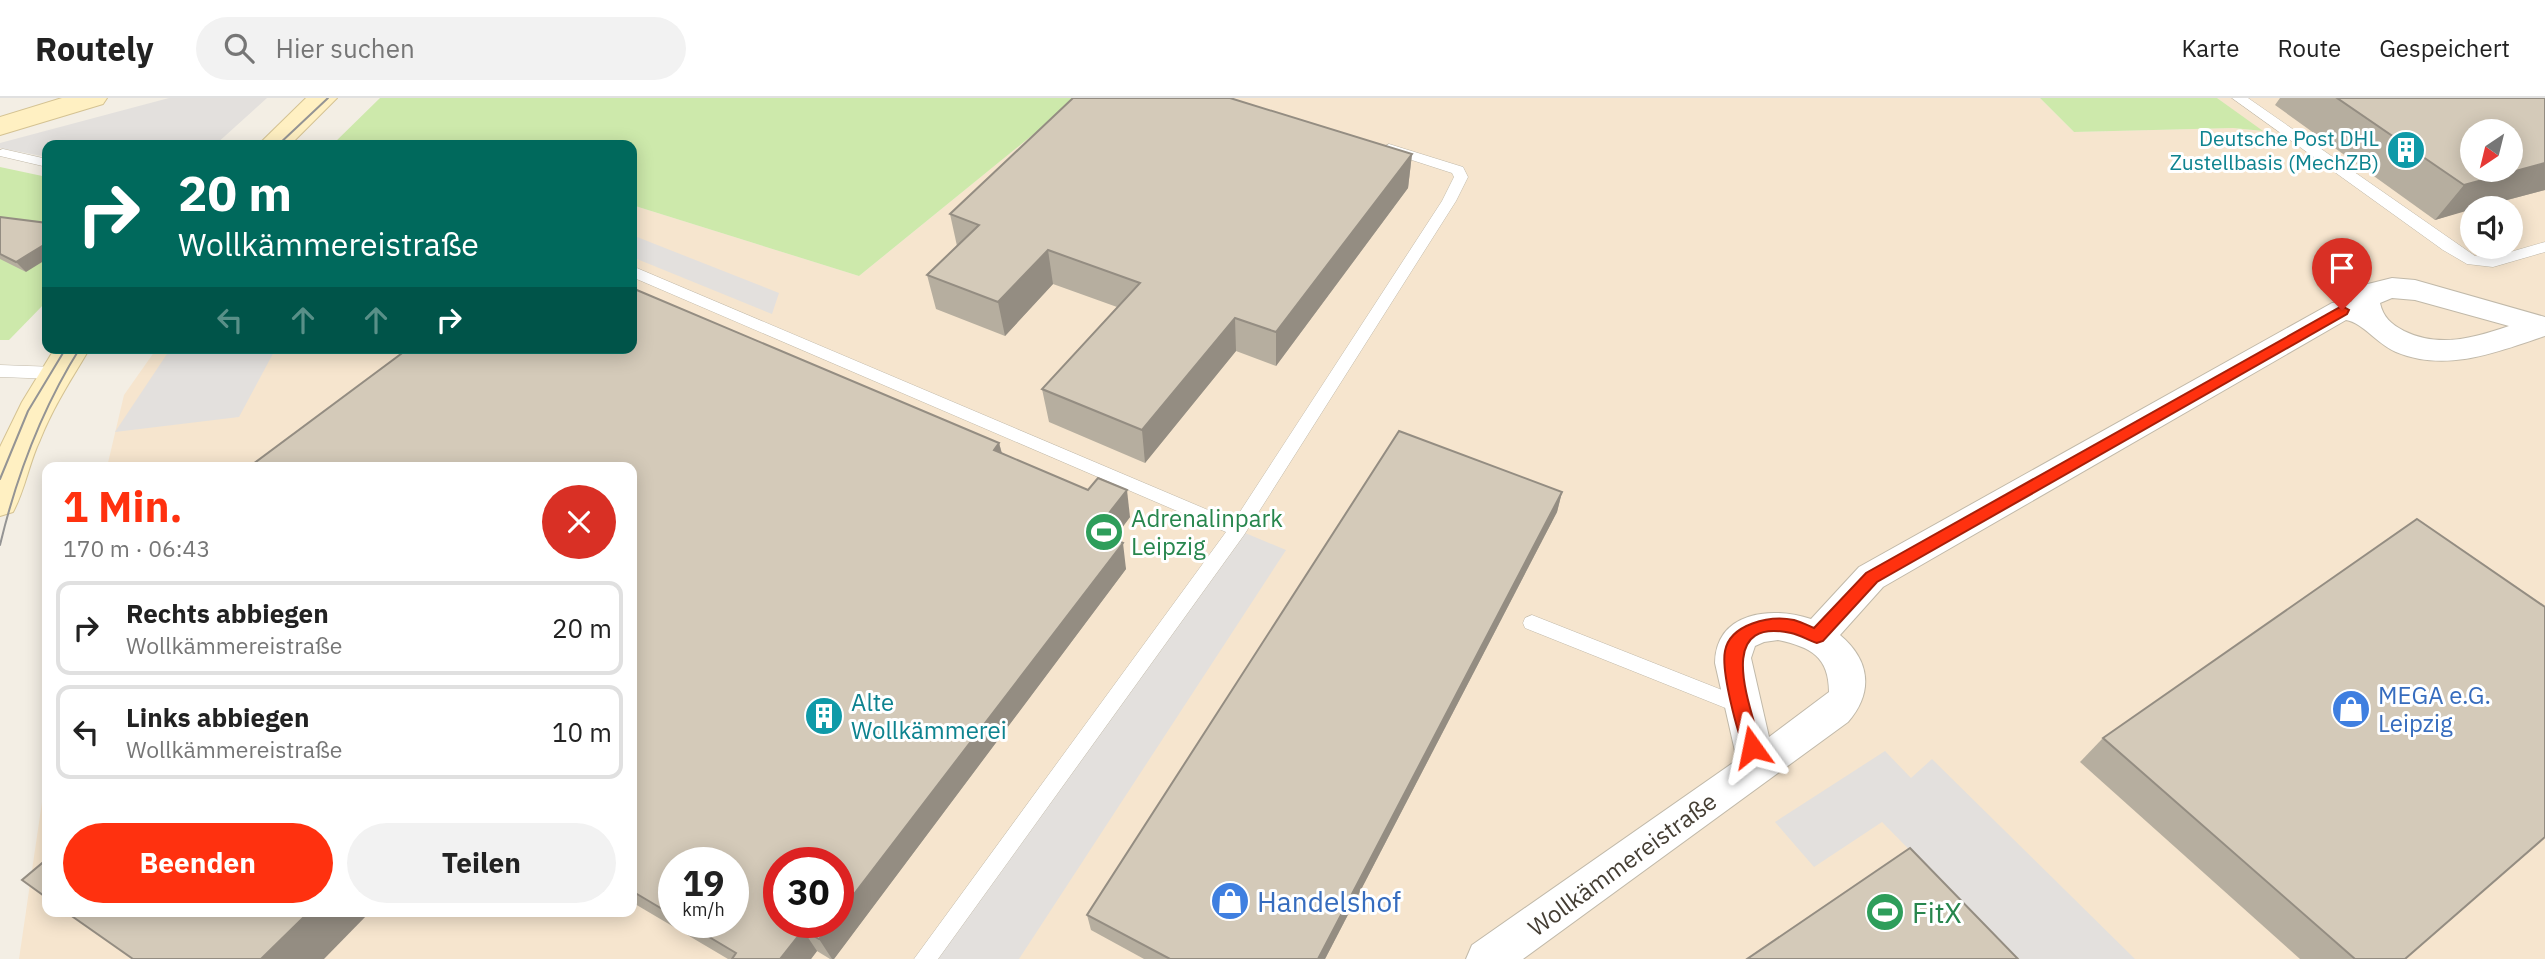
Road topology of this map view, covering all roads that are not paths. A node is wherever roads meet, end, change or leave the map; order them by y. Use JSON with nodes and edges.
{"nodes":[{"id":1,"x":93,"y":98,"type":"edge"},
{"id":2,"x":323,"y":98,"type":"edge"},
{"id":3,"x":2239,"y":98,"type":"edge"},
{"id":4,"x":2,"y":140,"type":"edge"},
{"id":5,"x":277,"y":140,"type":"edge"},
{"id":6,"x":1368,"y":142,"type":"edge"},
{"id":7,"x":42,"y":160,"type":"edge"},
{"id":8,"x":2545,"y":247,"type":"edge"},
{"id":9,"x":637,"y":273,"type":"edge"},
{"id":10,"x":2367,"y":314,"type":"junction"},
{"id":11,"x":2544,"y":326,"type":"edge"},
{"id":12,"x":65,"y":360,"type":"edge"},
{"id":13,"x":0,"y":371,"type":"edge"},
{"id":14,"x":0,"y":502,"type":"edge"},
{"id":15,"x":1238,"y":530,"type":"junction"},
{"id":16,"x":1532,"y":623,"type":"dead end"},
{"id":17,"x":1817,"y":636,"type":"junction"},
{"id":18,"x":1744,"y":706,"type":"junction"},
{"id":19,"x":1757,"y":767,"type":"junction"},
{"id":20,"x":925,"y":959,"type":"edge"},
{"id":21,"x":1487,"y":959,"type":"edge"}],
"edges":[{"from":1,"to":4,"type":"main road"},
{"from":2,"to":5,"type":"main road"},
{"from":3,"to":8,"type":"lane"},
{"from":4,"to":7,"type":"lane"},
{"from":6,"to":15,"type":"lane"},
{"from":9,"to":15,"type":"lane"},
{"from":10,"to":11,"type":"street"},
{"from":10,"to":11,"type":"street"},
{"from":10,"to":17,"type":"street"},
{"from":12,"to":13,"type":"lane"},
{"from":12,"to":14,"type":"main road"},
{"from":15,"to":20,"type":"lane"},
{"from":16,"to":18,"type":"lane"},
{"from":17,"to":18,"type":"street","name":"Wollkämmereistraße"},
{"from":17,"to":19,"type":"street","name":"Wollkämmereistraße"},
{"from":18,"to":19,"type":"street","name":"Wollkämmereistraße"},
{"from":19,"to":21,"type":"street","name":"Wollkämmereistraße"}]}
